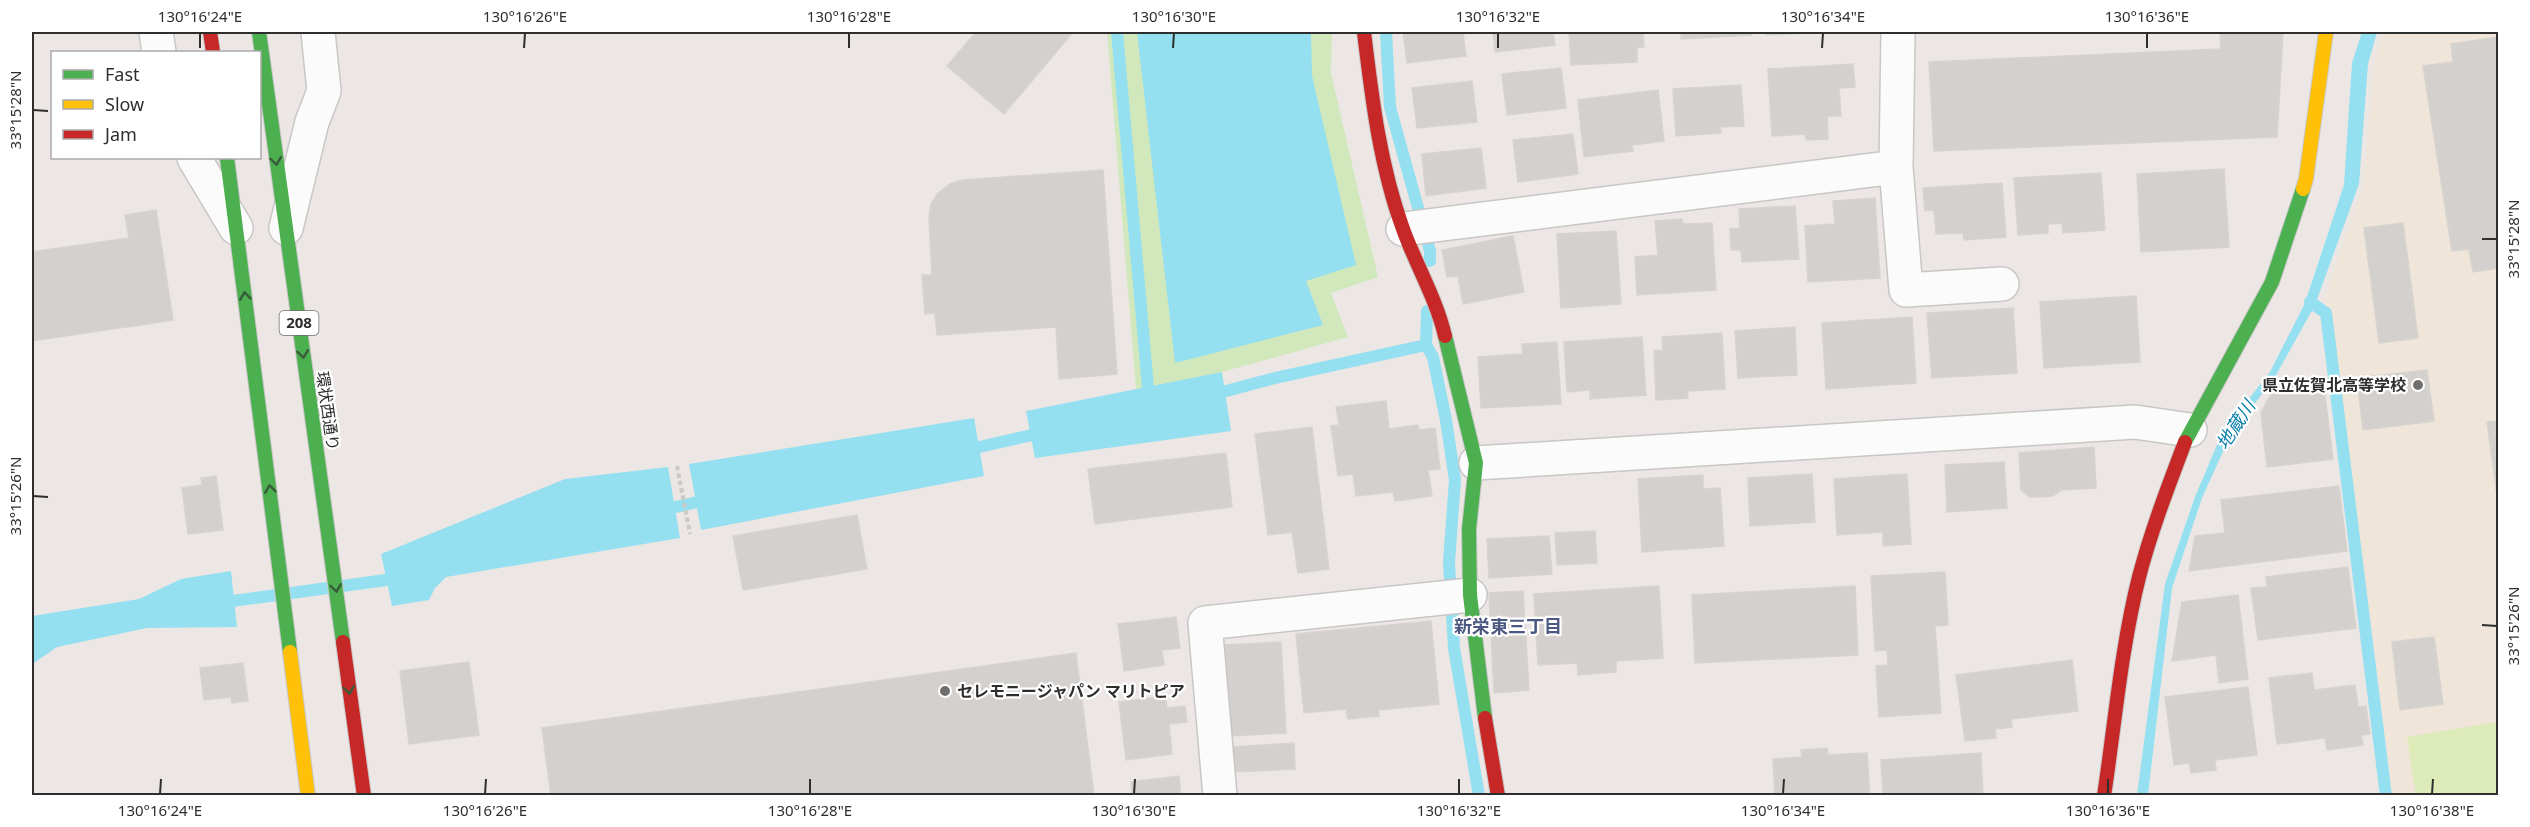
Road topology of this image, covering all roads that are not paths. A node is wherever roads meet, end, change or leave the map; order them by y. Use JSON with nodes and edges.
{"nodes":[{"id":1,"x":156,"y":32,"type":"edge"},
{"id":2,"x":210,"y":32,"type":"edge"},
{"id":3,"x":259,"y":32,"type":"edge"},
{"id":4,"x":318,"y":32,"type":"edge"},
{"id":5,"x":1364,"y":32,"type":"edge"},
{"id":6,"x":1898,"y":32,"type":"edge"},
{"id":7,"x":2326,"y":32,"type":"edge"},
{"id":8,"x":159,"y":51,"type":"edge"},
{"id":9,"x":213,"y":51,"type":"edge"},
{"id":10,"x":195,"y":159,"type":"edge"},
{"id":11,"x":227,"y":159,"type":"edge"},
{"id":12,"x":1896,"y":167,"type":"junction"},
{"id":13,"x":236,"y":228,"type":"junction"},
{"id":14,"x":286,"y":229,"type":"junction"},
{"id":15,"x":1409,"y":243,"type":"junction"},
{"id":16,"x":2002,"y":284,"type":"dead end"},
{"id":17,"x":2190,"y":430,"type":"junction"},
{"id":18,"x":1476,"y":463,"type":"junction"},
{"id":19,"x":1470,"y":595,"type":"junction"},
{"id":20,"x":308,"y":795,"type":"edge"},
{"id":21,"x":364,"y":795,"type":"edge"},
{"id":22,"x":1220,"y":795,"type":"edge"},
{"id":23,"x":1498,"y":795,"type":"edge"},
{"id":24,"x":2104,"y":795,"type":"edge"}],
"edges":[{"from":1,"to":8,"type":"street"},
{"from":2,"to":9,"type":"main road"},
{"from":3,"to":14,"type":"main road","name":"環状西通り","number":"208","one_way":true},
{"from":4,"to":14,"type":"street"},
{"from":5,"to":15,"type":"main road"},
{"from":6,"to":12,"type":"street"},
{"from":7,"to":17,"type":"main road"},
{"from":10,"to":13,"type":"street"},
{"from":11,"to":13,"type":"main road"},
{"from":12,"to":15,"type":"street"},
{"from":12,"to":16,"type":"street"},
{"from":20,"to":13,"type":"main road","one_way":true},
{"from":14,"to":21,"type":"main road","name":"環状西通り","number":"208","one_way":true},
{"from":15,"to":18,"type":"main road"},
{"from":17,"to":18,"type":"street"},
{"from":17,"to":24,"type":"main road"},
{"from":18,"to":19,"type":"main road"},
{"from":19,"to":22,"type":"street"},
{"from":19,"to":23,"type":"main road"}]}
